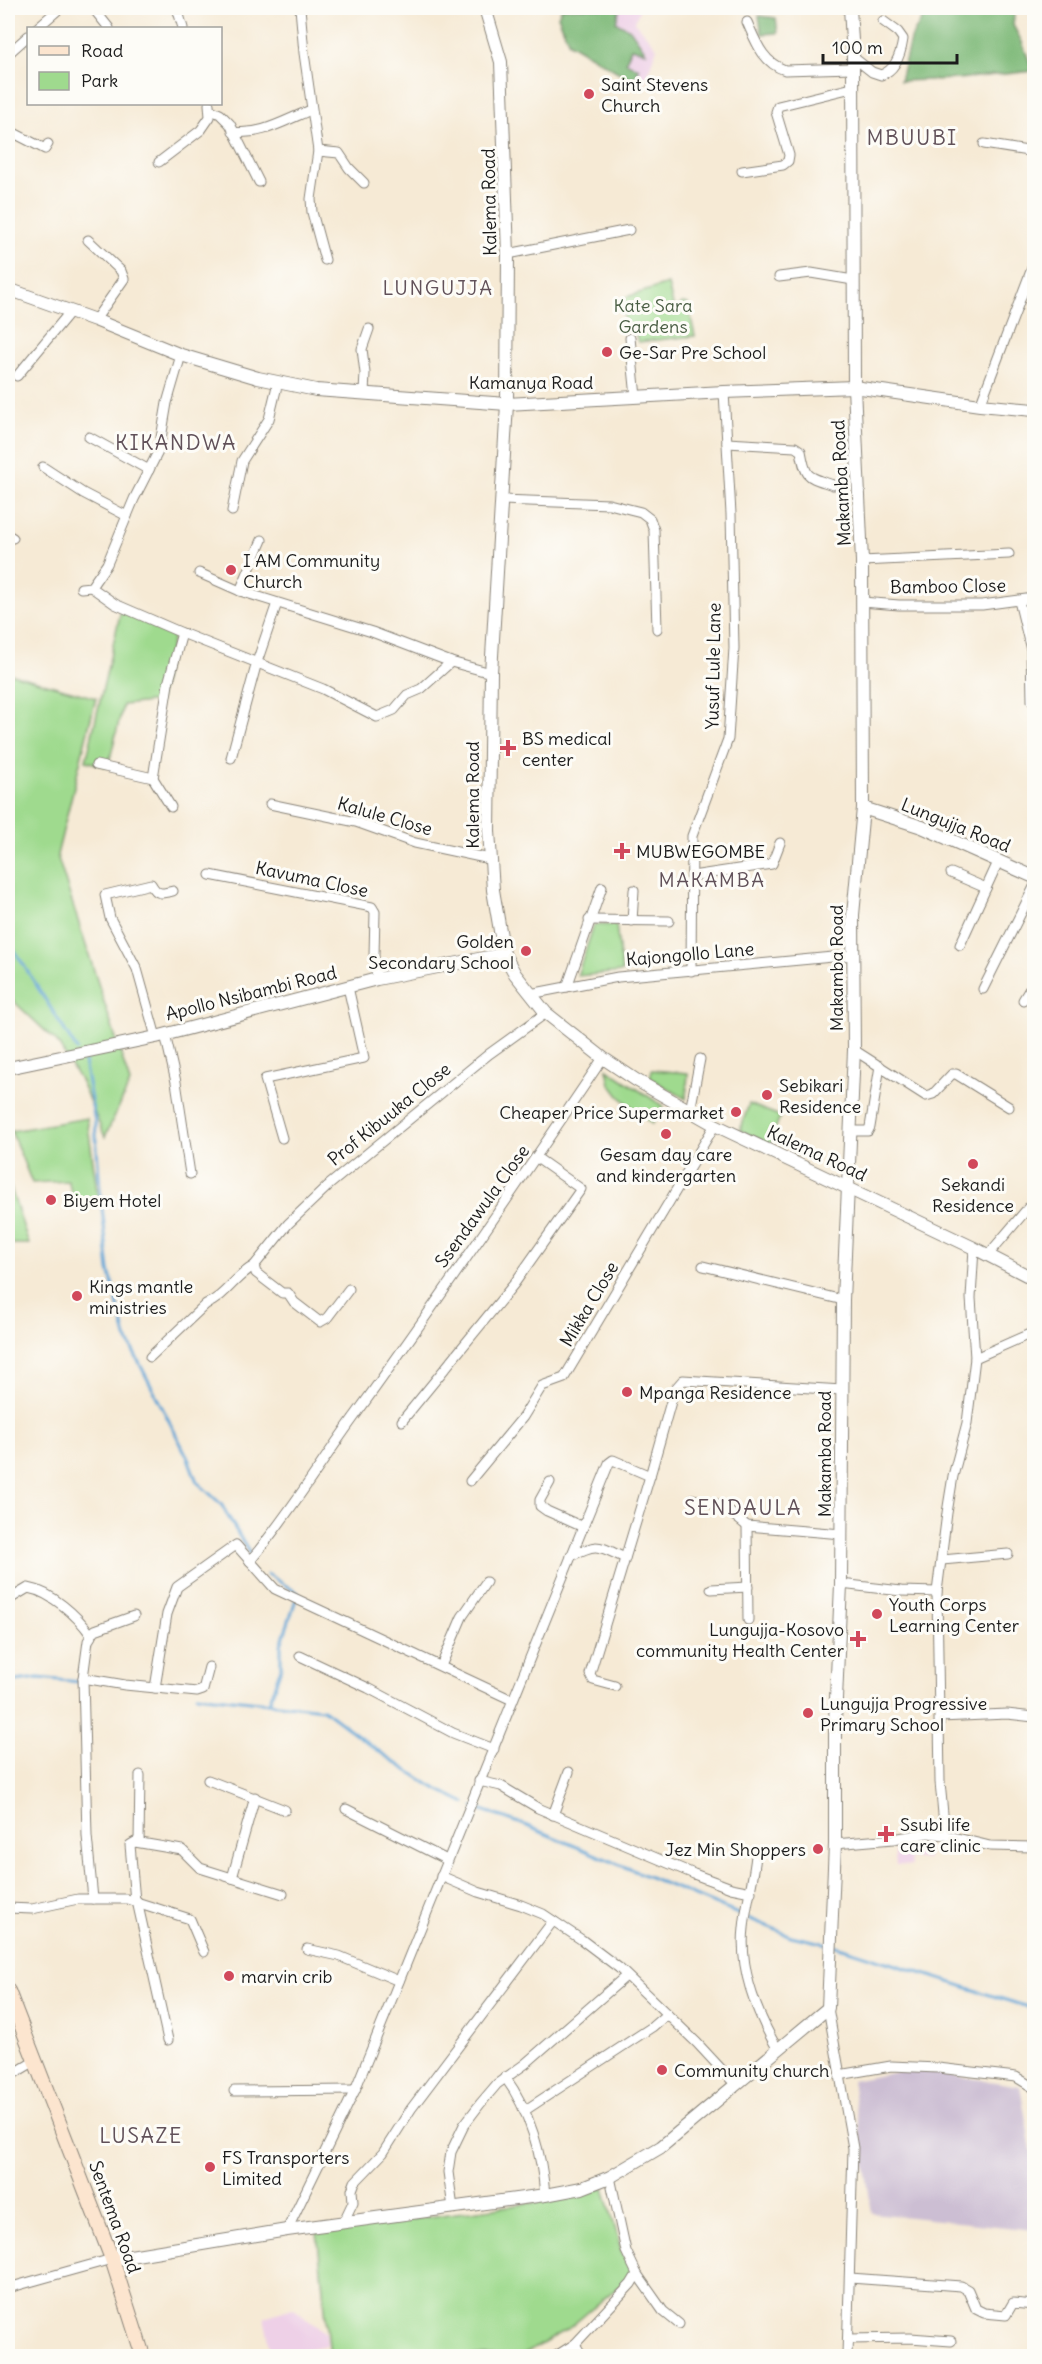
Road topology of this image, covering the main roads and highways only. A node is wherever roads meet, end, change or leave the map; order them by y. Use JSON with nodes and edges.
{"nodes":[{"id":1,"x":8,"y":1991,"type":"edge"},
{"id":2,"x":143,"y":2356,"type":"edge"}],
"edges":[{"from":1,"to":2,"type":"main road","name":"Sentema Road"}]}
